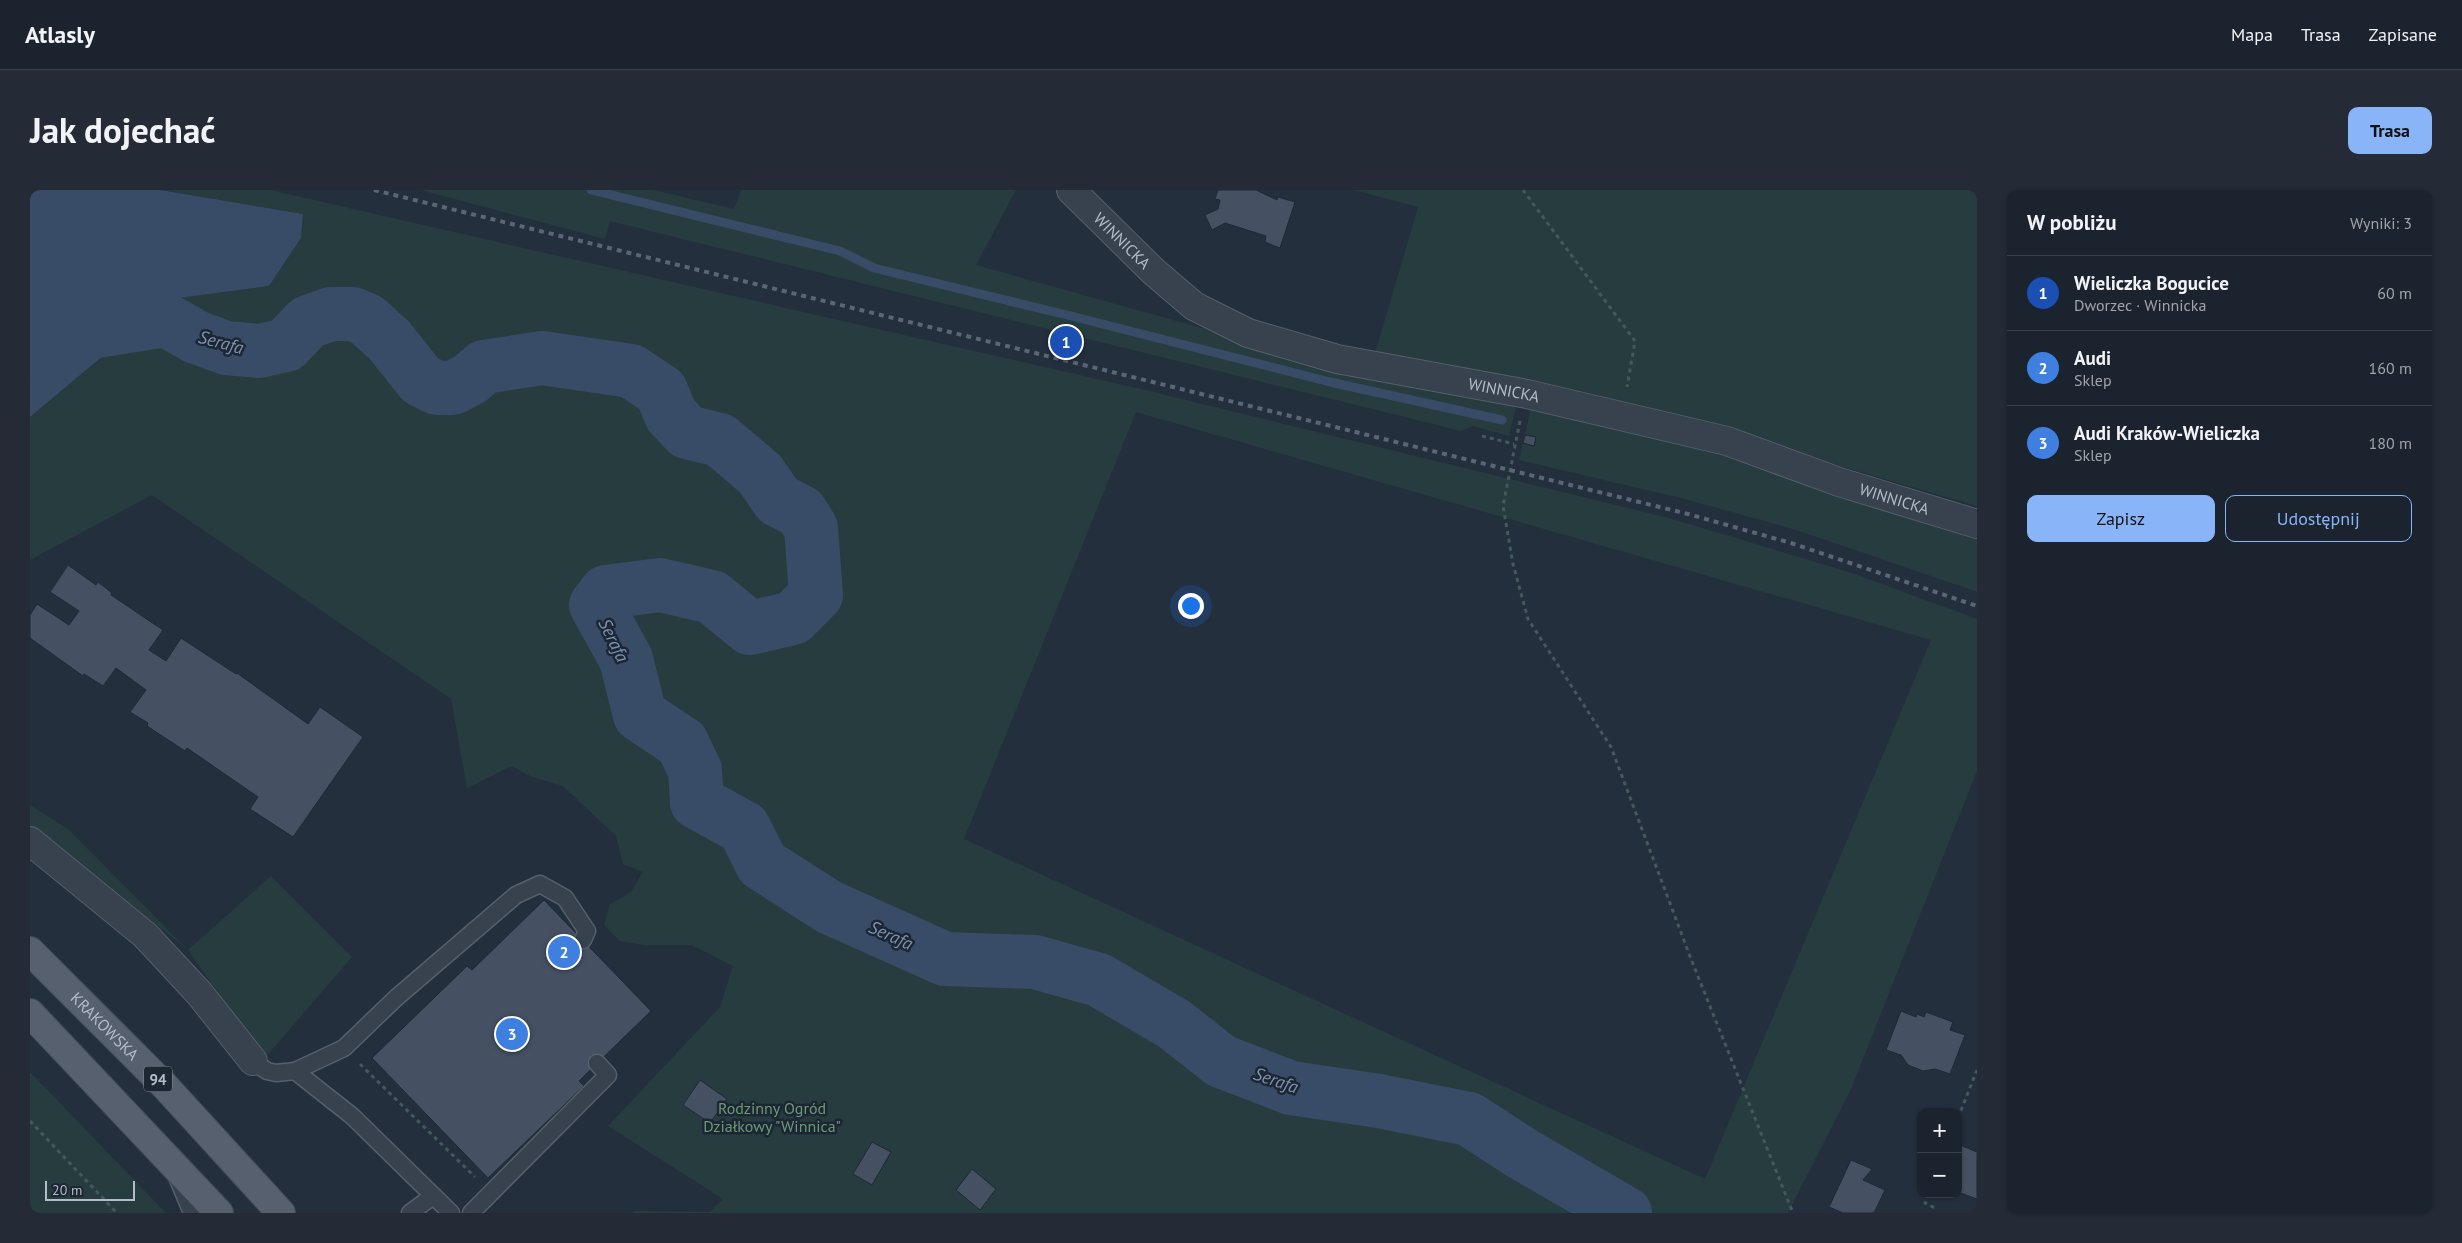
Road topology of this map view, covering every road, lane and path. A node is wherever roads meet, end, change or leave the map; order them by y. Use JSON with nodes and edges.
{"nodes":[{"id":1,"x":1071,"y":190,"type":"edge"},
{"id":2,"x":1523,"y":190,"type":"edge"},
{"id":3,"x":1622,"y":415,"type":"junction"},
{"id":4,"x":1482,"y":436,"type":"dead end"},
{"id":5,"x":1977,"y":524,"type":"edge"},
{"id":6,"x":30,"y":841,"type":"edge"},
{"id":7,"x":583,"y":940,"type":"dead end"},
{"id":8,"x":30,"y":952,"type":"edge"},
{"id":9,"x":30,"y":1013,"type":"edge"},
{"id":10,"x":344,"y":1048,"type":"junction"},
{"id":11,"x":253,"y":1061,"type":"joint"},
{"id":12,"x":597,"y":1063,"type":"dead end"},
{"id":13,"x":1977,"y":1070,"type":"edge"},
{"id":14,"x":295,"y":1071,"type":"junction"},
{"id":15,"x":1962,"y":1108,"type":"edge"},
{"id":16,"x":30,"y":1122,"type":"edge"},
{"id":17,"x":171,"y":1161,"type":"junction"},
{"id":18,"x":491,"y":1193,"type":"junction"},
{"id":19,"x":433,"y":1196,"type":"junction"},
{"id":20,"x":1927,"y":1198,"type":"edge"},
{"id":21,"x":1935,"y":1208,"type":"dead end"},
{"id":22,"x":117,"y":1213,"type":"edge"},
{"id":23,"x":192,"y":1213,"type":"edge"},
{"id":24,"x":219,"y":1213,"type":"edge"},
{"id":25,"x":280,"y":1213,"type":"edge"},
{"id":26,"x":410,"y":1213,"type":"edge"},
{"id":27,"x":451,"y":1213,"type":"edge"},
{"id":28,"x":471,"y":1213,"type":"edge"},
{"id":29,"x":1793,"y":1213,"type":"edge"}],
"edges":[{"from":1,"to":3,"type":"street","name":"WINNICKA"},
{"from":2,"to":3,"type":"path"},
{"from":3,"to":5,"type":"street","name":"WINNICKA"},
{"from":4,"to":29,"type":"path"},
{"from":6,"to":11,"type":"street"},
{"from":7,"to":10,"type":"lane"},
{"from":8,"to":25,"type":"main road","name":"KRAKOWSKA","number":"94"},
{"from":9,"to":17,"type":"main road"},
{"from":10,"to":14,"type":"lane"},
{"from":10,"to":18,"type":"path"},
{"from":11,"to":14,"type":"lane"},
{"from":12,"to":18,"type":"lane"},
{"from":13,"to":15,"type":"path"},
{"from":14,"to":19,"type":"lane"},
{"from":16,"to":22,"type":"path"},
{"from":17,"to":23,"type":"lane"},
{"from":17,"to":24,"type":"main road"},
{"from":18,"to":28,"type":"lane"},
{"from":19,"to":26,"type":"lane"},
{"from":19,"to":27,"type":"lane"},
{"from":20,"to":21,"type":"path"}]}
